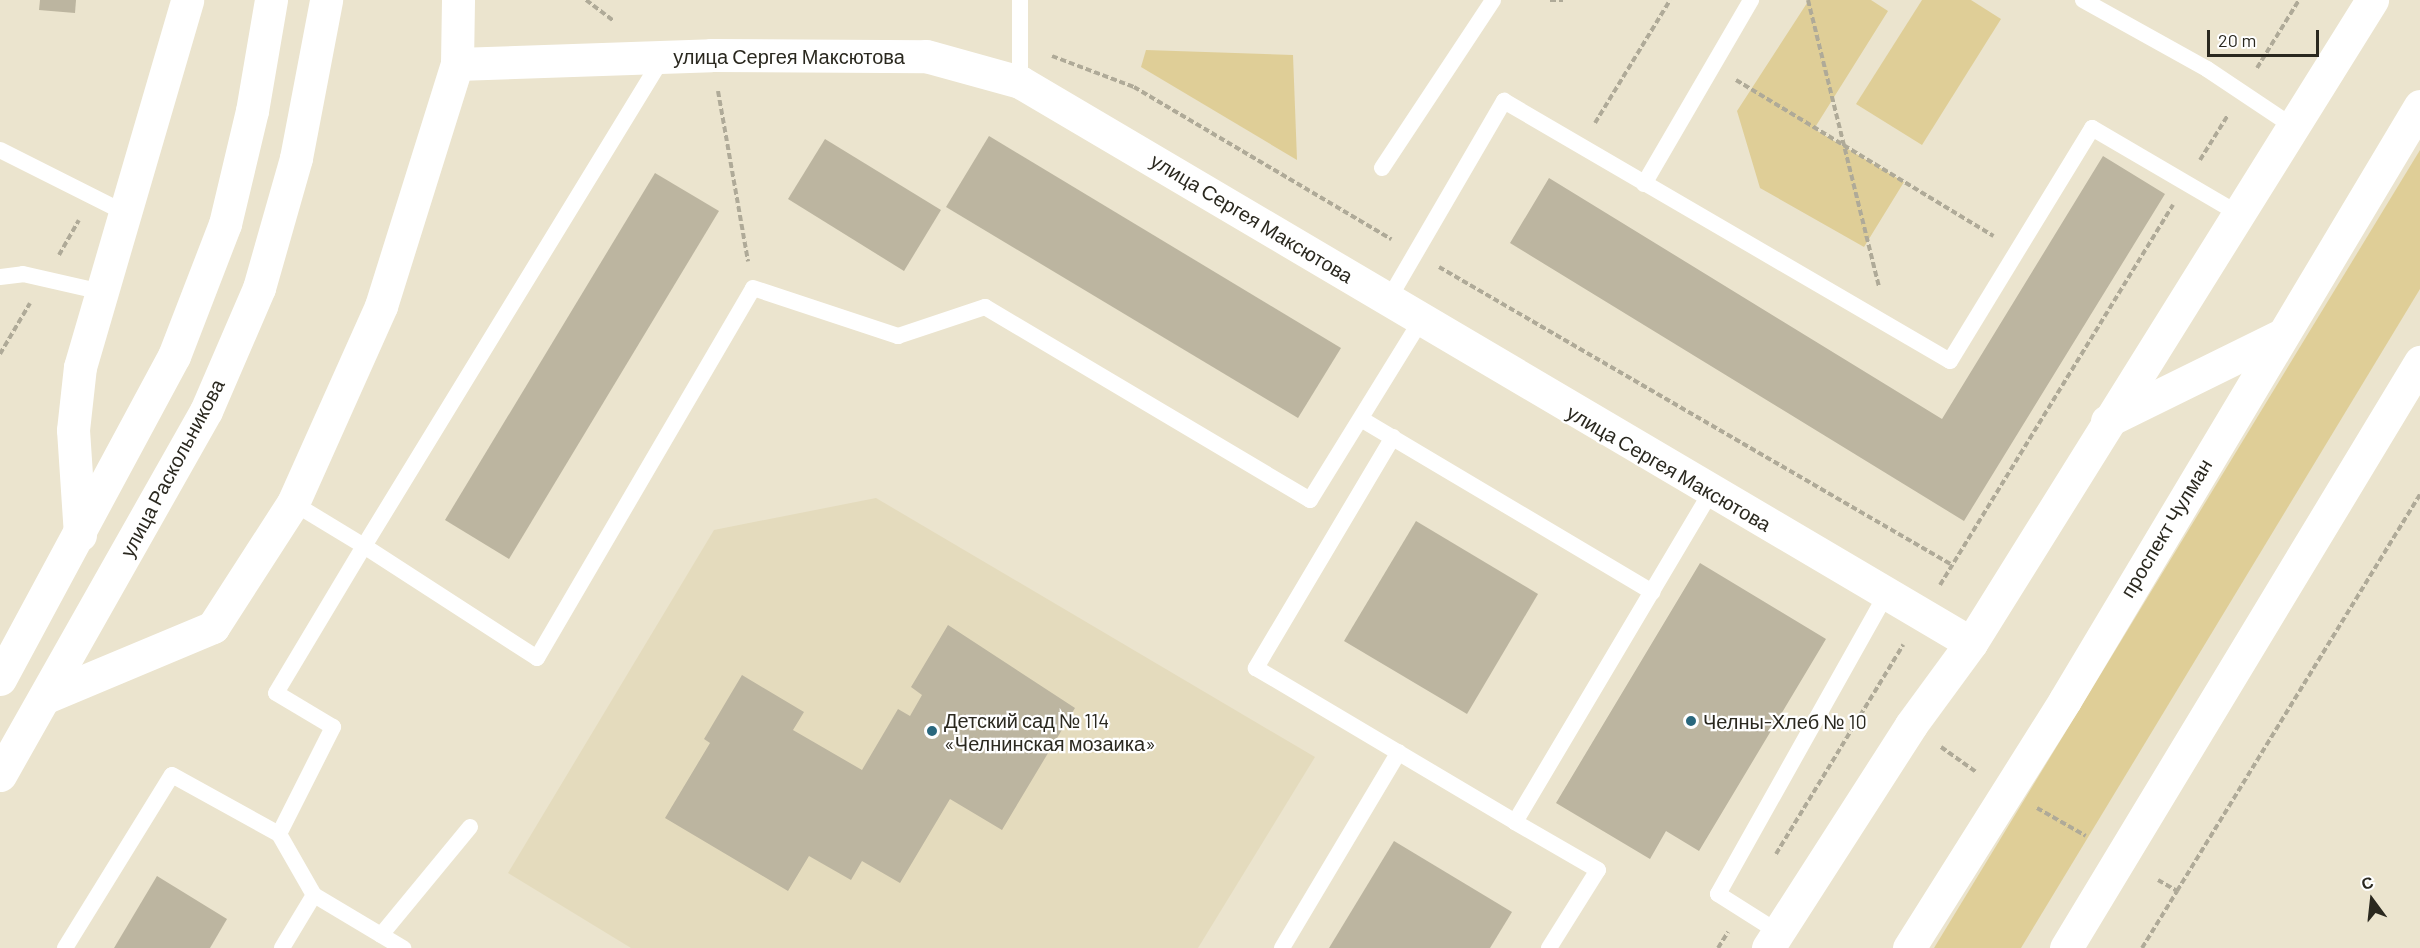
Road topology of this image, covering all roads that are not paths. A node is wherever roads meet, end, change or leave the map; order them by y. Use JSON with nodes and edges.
{"nodes":[{"id":1,"x":187,"y":0,"type":"edge"},
{"id":2,"x":271,"y":0,"type":"edge"},
{"id":3,"x":326,"y":0,"type":"edge"},
{"id":4,"x":458,"y":0,"type":"edge"},
{"id":5,"x":1020,"y":0,"type":"edge"},
{"id":6,"x":1493,"y":0,"type":"edge"},
{"id":7,"x":1751,"y":0,"type":"edge"},
{"id":8,"x":2083,"y":0,"type":"edge"},
{"id":9,"x":2372,"y":0,"type":"edge"},
{"id":10,"x":663,"y":57,"type":"junction"},
{"id":11,"x":457,"y":64,"type":"junction"},
{"id":12,"x":1020,"y":82,"type":"junction"},
{"id":13,"x":2420,"y":106,"type":"edge"},
{"id":14,"x":2294,"y":127,"type":"junction"},
{"id":15,"x":0,"y":150,"type":"edge"},
{"id":16,"x":1382,"y":168,"type":"dead end"},
{"id":17,"x":1644,"y":184,"type":"junction"},
{"id":18,"x":125,"y":213,"type":"junction"},
{"id":19,"x":2241,"y":215,"type":"junction"},
{"id":20,"x":0,"y":277,"type":"edge"},
{"id":21,"x":102,"y":292,"type":"junction"},
{"id":22,"x":1387,"y":302,"type":"junction"},
{"id":23,"x":1420,"y":322,"type":"junction"},
{"id":24,"x":2280,"y":336,"type":"junction"},
{"id":25,"x":2420,"y":362,"type":"edge"},
{"id":26,"x":1361,"y":418,"type":"junction"},
{"id":27,"x":2107,"y":421,"type":"junction"},
{"id":28,"x":1393,"y":437,"type":"junction"},
{"id":29,"x":1711,"y":492,"type":"junction"},
{"id":30,"x":293,"y":503,"type":"junction"},
{"id":31,"x":80,"y":535,"type":"junction"},
{"id":32,"x":364,"y":546,"type":"junction"},
{"id":33,"x":1652,"y":592,"type":"junction"},
{"id":34,"x":1886,"y":596,"type":"junction"},
{"id":35,"x":1971,"y":643,"type":"junction"},
{"id":36,"x":0,"y":679,"type":"edge"},
{"id":37,"x":46,"y":697,"type":"junction"},
{"id":38,"x":1398,"y":752,"type":"junction"},
{"id":39,"x":0,"y":775,"type":"edge"},
{"id":40,"x":1515,"y":822,"type":"junction"},
{"id":41,"x":470,"y":827,"type":"dead end"},
{"id":42,"x":279,"y":834,"type":"junction"},
{"id":43,"x":314,"y":895,"type":"junction"},
{"id":44,"x":381,"y":935,"type":"junction"},
{"id":45,"x":1773,"y":940,"type":"edge"},
{"id":46,"x":65,"y":948,"type":"edge"},
{"id":47,"x":282,"y":948,"type":"edge"},
{"id":48,"x":403,"y":948,"type":"edge"},
{"id":49,"x":1282,"y":948,"type":"edge"},
{"id":50,"x":1550,"y":948,"type":"edge"},
{"id":51,"x":1909,"y":948,"type":"edge"},
{"id":52,"x":2066,"y":948,"type":"edge"}],
"edges":[{"from":1,"to":18,"type":"street"},
{"from":2,"to":31,"type":"street"},
{"from":3,"to":37,"type":"street","name":"улица Раскольникова"},
{"from":4,"to":11,"type":"street"},
{"from":5,"to":12,"type":"lane"},
{"from":6,"to":16,"type":"lane"},
{"from":7,"to":17,"type":"lane"},
{"from":8,"to":14,"type":"lane"},
{"from":9,"to":14,"type":"street"},
{"from":10,"to":11,"type":"street","name":"улица Сергея Максютова"},
{"from":10,"to":12,"type":"street","name":"улица Сергея Максютова"},
{"from":10,"to":32,"type":"lane"},
{"from":11,"to":30,"type":"street"},
{"from":12,"to":22,"type":"street","name":"улица Сергея Максютова"},
{"from":13,"to":24,"type":"street","name":"проспект Чулман"},
{"from":14,"to":19,"type":"street"},
{"from":15,"to":18,"type":"lane"},
{"from":17,"to":19,"type":"lane"},
{"from":17,"to":22,"type":"lane"},
{"from":18,"to":21,"type":"street"},
{"from":19,"to":27,"type":"street"},
{"from":20,"to":21,"type":"lane"},
{"from":21,"to":31,"type":"street"},
{"from":22,"to":23,"type":"street","name":"улица Сергея Максютова"},
{"from":23,"to":26,"type":"lane"},
{"from":23,"to":29,"type":"street","name":"улица Сергея Максютова"},
{"from":24,"to":27,"type":"street"},
{"from":24,"to":51,"type":"street","name":"проспект Чулман"},
{"from":25,"to":52,"type":"street"},
{"from":26,"to":28,"type":"lane"},
{"from":26,"to":32,"type":"lane"},
{"from":27,"to":35,"type":"street"},
{"from":28,"to":33,"type":"lane"},
{"from":28,"to":38,"type":"lane"},
{"from":29,"to":33,"type":"lane"},
{"from":29,"to":34,"type":"street","name":"улица Сергея Максютова"},
{"from":30,"to":32,"type":"lane"},
{"from":30,"to":37,"type":"street"},
{"from":31,"to":36,"type":"street"},
{"from":32,"to":42,"type":"lane"},
{"from":33,"to":40,"type":"lane"},
{"from":34,"to":35,"type":"street","name":"улица Сергея Максютова"},
{"from":34,"to":45,"type":"lane"},
{"from":35,"to":45,"type":"street"},
{"from":37,"to":39,"type":"street","name":"улица Раскольникова"},
{"from":38,"to":40,"type":"lane"},
{"from":38,"to":49,"type":"lane"},
{"from":40,"to":50,"type":"lane"},
{"from":41,"to":44,"type":"lane"},
{"from":42,"to":43,"type":"lane"},
{"from":42,"to":46,"type":"lane"},
{"from":43,"to":44,"type":"lane"},
{"from":43,"to":47,"type":"lane"},
{"from":44,"to":48,"type":"lane"}]}
